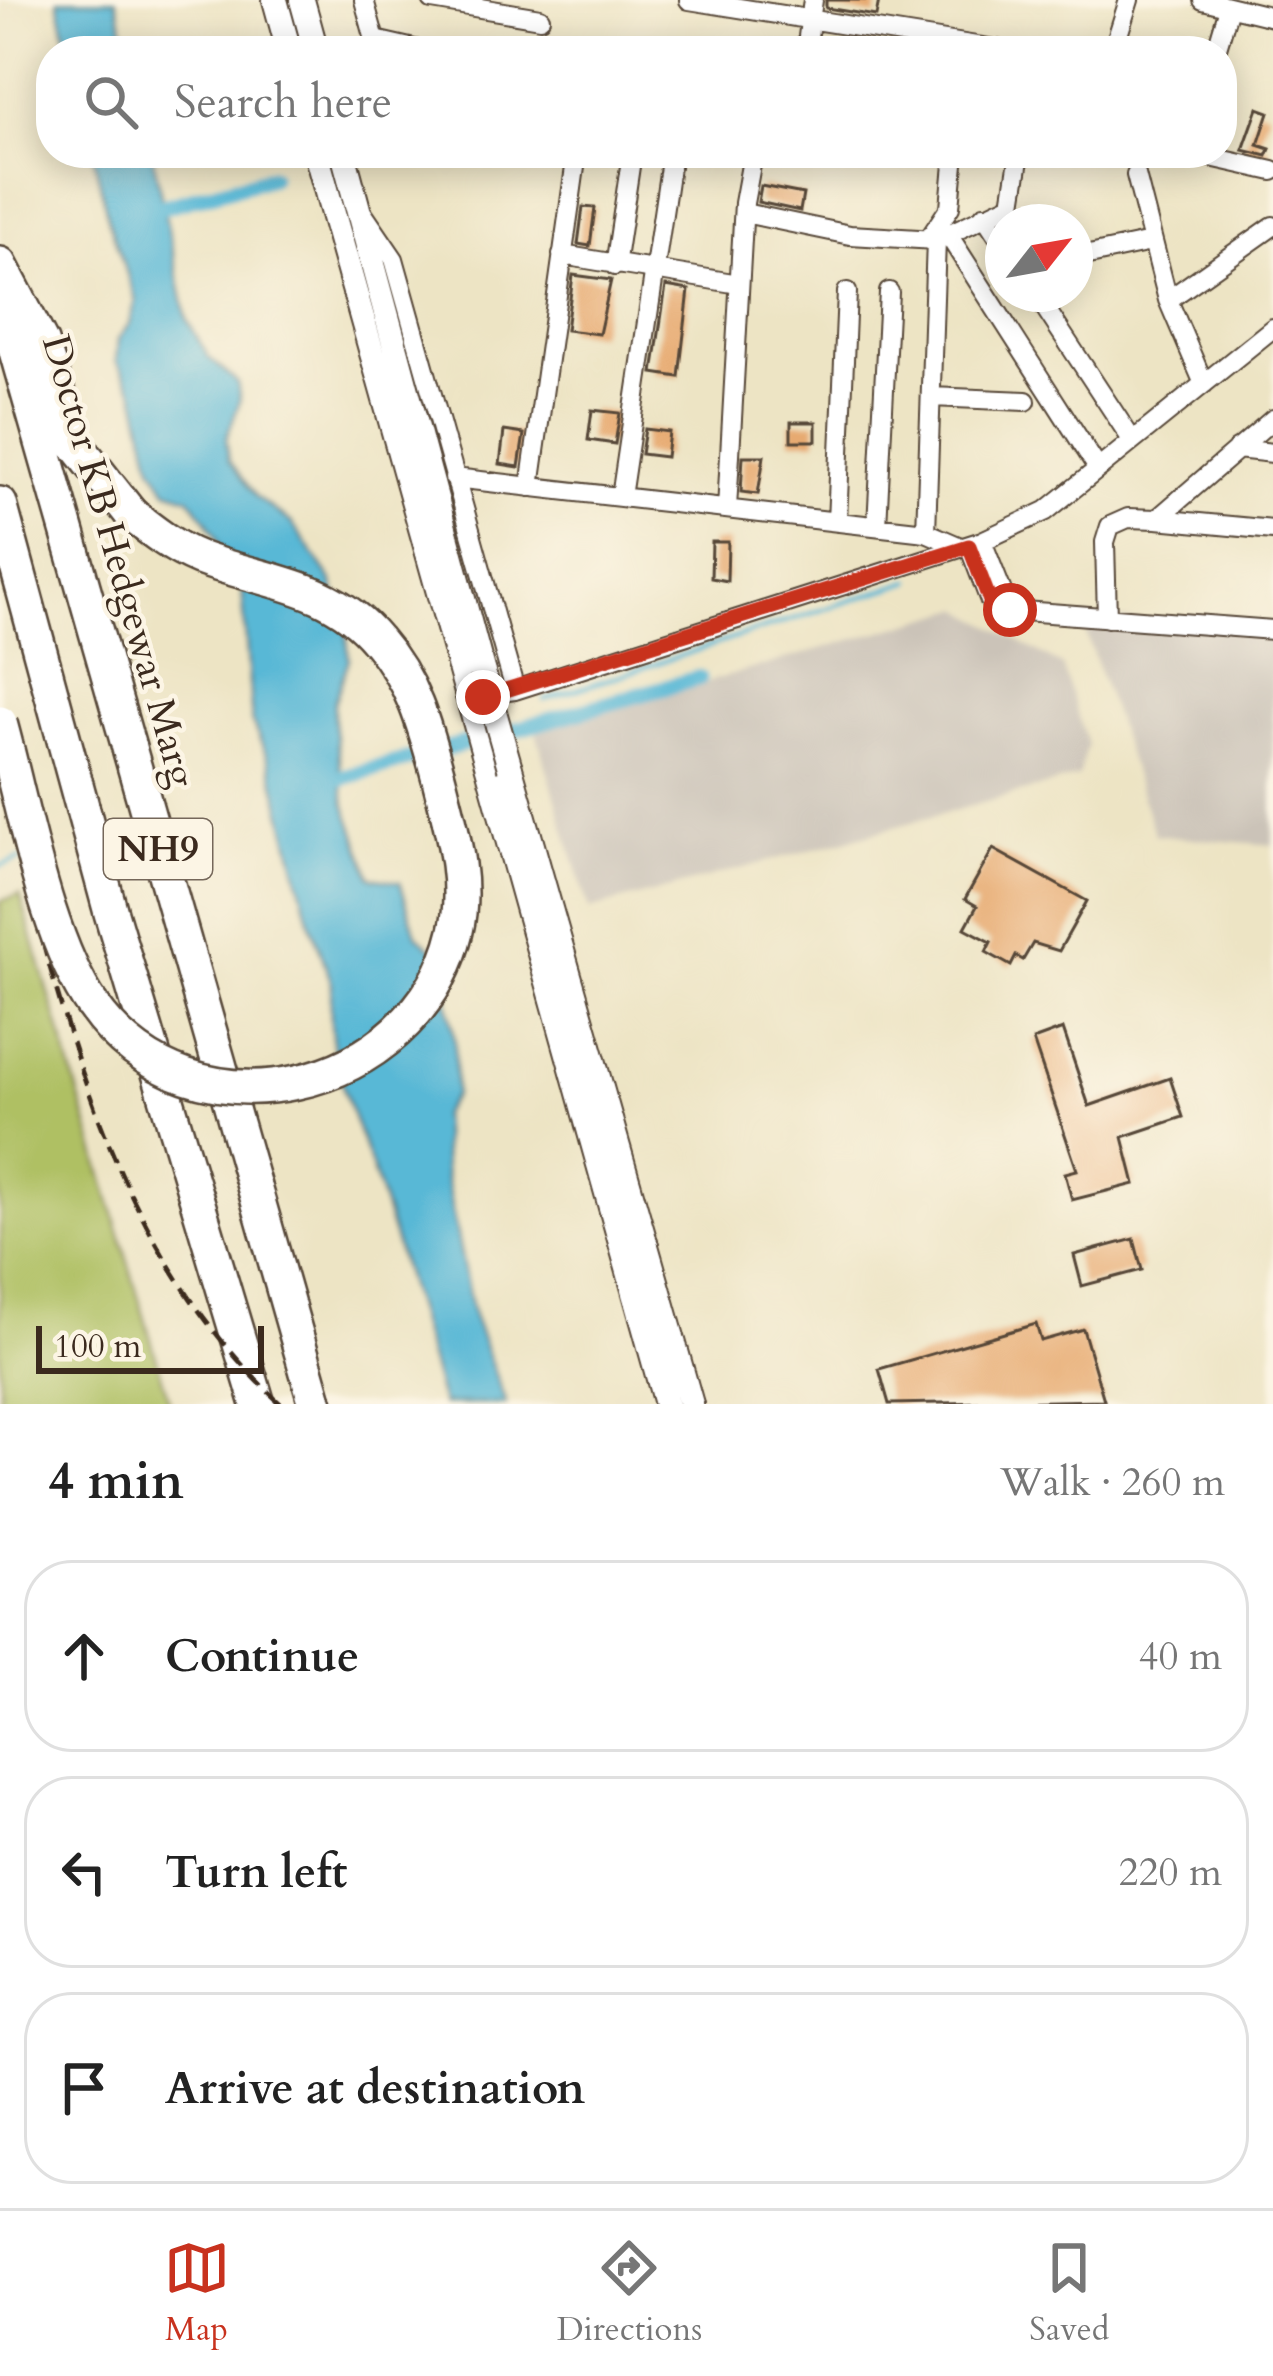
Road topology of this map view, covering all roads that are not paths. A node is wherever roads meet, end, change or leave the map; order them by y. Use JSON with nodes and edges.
{"nodes":[{"id":1,"x":275,"y":0,"type":"edge"},
{"id":2,"x":302,"y":0,"type":"edge"},
{"id":3,"x":364,"y":0,"type":"edge"},
{"id":4,"x":432,"y":0,"type":"edge"},
{"id":5,"x":689,"y":0,"type":"edge"},
{"id":6,"x":1129,"y":0,"type":"edge"},
{"id":7,"x":1203,"y":0,"type":"edge"},
{"id":8,"x":1229,"y":8,"type":"junction"},
{"id":9,"x":811,"y":9,"type":"edge"},
{"id":10,"x":1273,"y":16,"type":"edge"},
{"id":11,"x":540,"y":18,"type":"dead end"},
{"id":12,"x":285,"y":36,"type":"edge"},
{"id":13,"x":312,"y":36,"type":"edge"},
{"id":14,"x":373,"y":36,"type":"edge"},
{"id":15,"x":938,"y":36,"type":"edge"},
{"id":16,"x":1118,"y":36,"type":"edge"},
{"id":17,"x":1221,"y":36,"type":"edge"},
{"id":18,"x":1237,"y":163,"type":"edge"},
{"id":19,"x":320,"y":168,"type":"edge"},
{"id":20,"x":347,"y":168,"type":"edge"},
{"id":21,"x":575,"y":168,"type":"edge"},
{"id":22,"x":630,"y":168,"type":"edge"},
{"id":23,"x":670,"y":168,"type":"edge"},
{"id":24,"x":751,"y":168,"type":"edge"},
{"id":25,"x":952,"y":168,"type":"edge"},
{"id":26,"x":1018,"y":168,"type":"edge"},
{"id":27,"x":1273,"y":171,"type":"edge"},
{"id":28,"x":1136,"y":175,"type":"dead end"},
{"id":29,"x":357,"y":207,"type":"junction"},
{"id":30,"x":744,"y":213,"type":"junction"},
{"id":31,"x":984,"y":215,"type":"joint"},
{"id":32,"x":1273,"y":226,"type":"edge"},
{"id":33,"x":937,"y":239,"type":"junction"},
{"id":34,"x":1151,"y":242,"type":"junction"},
{"id":35,"x":1093,"y":254,"type":"edge"},
{"id":36,"x":562,"y":255,"type":"junction"},
{"id":37,"x":0,"y":264,"type":"edge"},
{"id":38,"x":615,"y":266,"type":"junction"},
{"id":39,"x":653,"y":274,"type":"junction"},
{"id":40,"x":739,"y":284,"type":"junction"},
{"id":41,"x":847,"y":292,"type":"dead end"},
{"id":42,"x":889,"y":292,"type":"dead end"},
{"id":43,"x":0,"y":295,"type":"edge"},
{"id":44,"x":1168,"y":300,"type":"junction"},
{"id":45,"x":1048,"y":312,"type":"edge"},
{"id":46,"x":1273,"y":328,"type":"edge"},
{"id":47,"x":1204,"y":384,"type":"junction"},
{"id":48,"x":931,"y":398,"type":"junction"},
{"id":49,"x":1025,"y":401,"type":"dead end"},
{"id":50,"x":1273,"y":419,"type":"edge"},
{"id":51,"x":1132,"y":440,"type":"junction"},
{"id":52,"x":1237,"y":449,"type":"junction"},
{"id":53,"x":1273,"y":453,"type":"edge"},
{"id":54,"x":1097,"y":467,"type":"junction"},
{"id":55,"x":454,"y":478,"type":"junction"},
{"id":56,"x":530,"y":487,"type":"junction"},
{"id":57,"x":621,"y":497,"type":"junction"},
{"id":58,"x":0,"y":504,"type":"edge"},
{"id":59,"x":727,"y":509,"type":"junction"},
{"id":60,"x":1157,"y":519,"type":"junction"},
{"id":61,"x":837,"y":522,"type":"junction"},
{"id":62,"x":877,"y":526,"type":"junction"},
{"id":63,"x":1273,"y":530,"type":"edge"},
{"id":64,"x":926,"y":532,"type":"junction"},
{"id":65,"x":975,"y":548,"type":"junction"},
{"id":66,"x":1107,"y":618,"type":"junction"},
{"id":67,"x":1273,"y":630,"type":"edge"},
{"id":68,"x":456,"y":660,"type":"junction"},
{"id":69,"x":515,"y":690,"type":"junction"},
{"id":70,"x":0,"y":723,"type":"edge"},
{"id":71,"x":258,"y":1404,"type":"edge"},
{"id":72,"x":316,"y":1404,"type":"edge"},
{"id":73,"x":666,"y":1404,"type":"edge"},
{"id":74,"x":691,"y":1404,"type":"edge"}],
"edges":[{"from":1,"to":12,"type":"main road"},
{"from":2,"to":13,"type":"main road"},
{"from":3,"to":14,"type":"street"},
{"from":4,"to":11,"type":"street"},
{"from":5,"to":9,"type":"street"},
{"from":6,"to":16,"type":"street"},
{"from":7,"to":8,"type":"street"},
{"from":8,"to":10,"type":"street"},
{"from":8,"to":17,"type":"street"},
{"from":9,"to":15,"type":"street"},
{"from":18,"to":27,"type":"street"},
{"from":19,"to":68,"type":"main road"},
{"from":20,"to":29,"type":"main road"},
{"from":21,"to":36,"type":"street"},
{"from":22,"to":38,"type":"street"},
{"from":23,"to":39,"type":"street"},
{"from":24,"to":30,"type":"street"},
{"from":25,"to":33,"type":"street"},
{"from":26,"to":31,"type":"street"},
{"from":28,"to":34,"type":"street"},
{"from":29,"to":55,"type":"street"},
{"from":29,"to":74,"type":"main road","bridge":true},
{"from":30,"to":33,"type":"street"},
{"from":30,"to":40,"type":"street"},
{"from":31,"to":33,"type":"street"},
{"from":32,"to":44,"type":"street"},
{"from":33,"to":48,"type":"street"},
{"from":33,"to":54,"type":"street"},
{"from":34,"to":35,"type":"street"},
{"from":34,"to":44,"type":"street"},
{"from":36,"to":38,"type":"street"},
{"from":36,"to":56,"type":"street"},
{"from":37,"to":70,"type":"highway","bridge":true},
{"from":38,"to":39,"type":"street"},
{"from":39,"to":40,"type":"street"},
{"from":39,"to":57,"type":"street"},
{"from":40,"to":59,"type":"street"},
{"from":41,"to":61,"type":"street"},
{"from":42,"to":62,"type":"street"},
{"from":43,"to":72,"type":"highway","name":"Doctor KB Hedgewar Marg","number":"NH9"},
{"from":44,"to":47,"type":"street"},
{"from":45,"to":51,"type":"street"},
{"from":46,"to":47,"type":"street"},
{"from":47,"to":51,"type":"street"},
{"from":48,"to":49,"type":"street"},
{"from":48,"to":64,"type":"street"},
{"from":50,"to":52,"type":"street"},
{"from":51,"to":54,"type":"street"},
{"from":52,"to":53,"type":"street"},
{"from":52,"to":60,"type":"street"},
{"from":54,"to":65,"type":"street"},
{"from":55,"to":56,"type":"street"},
{"from":55,"to":69,"type":"street"},
{"from":56,"to":57,"type":"street"},
{"from":57,"to":59,"type":"street"},
{"from":58,"to":71,"type":"highway","number":"NH9"},
{"from":59,"to":61,"type":"street"},
{"from":60,"to":63,"type":"street"},
{"from":60,"to":66,"type":"street"},
{"from":61,"to":62,"type":"street"},
{"from":62,"to":64,"type":"street"},
{"from":64,"to":65,"type":"street"},
{"from":65,"to":66,"type":"street"},
{"from":65,"to":69,"type":"street"},
{"from":66,"to":67,"type":"street"},
{"from":68,"to":69,"type":"street"},
{"from":68,"to":73,"type":"main road"}]}
